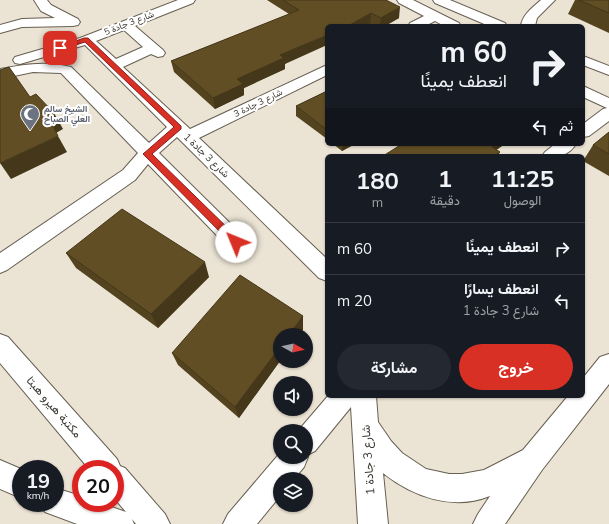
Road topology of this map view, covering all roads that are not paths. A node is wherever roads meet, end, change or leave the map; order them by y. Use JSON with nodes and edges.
{"nodes":[{"id":1,"x":40,"y":0,"type":"edge"},
{"id":2,"x":189,"y":0,"type":"edge"},
{"id":3,"x":403,"y":0,"type":"edge"},
{"id":4,"x":439,"y":0,"type":"edge"},
{"id":5,"x":549,"y":0,"type":"edge"},
{"id":6,"x":6,"y":14,"type":"dead end"},
{"id":7,"x":435,"y":16,"type":"junction"},
{"id":8,"x":73,"y":22,"type":"junction"},
{"id":9,"x":22,"y":23,"type":"junction"},
{"id":10,"x":125,"y":24,"type":"junction"},
{"id":11,"x":419,"y":24,"type":"edge"},
{"id":12,"x":450,"y":24,"type":"edge"},
{"id":13,"x":495,"y":24,"type":"edge"},
{"id":14,"x":528,"y":24,"type":"edge"},
{"id":15,"x":0,"y":29,"type":"edge"},
{"id":16,"x":93,"y":36,"type":"junction"},
{"id":17,"x":585,"y":61,"type":"edge"},
{"id":18,"x":0,"y":64,"type":"edge"},
{"id":19,"x":114,"y":66,"type":"junction"},
{"id":20,"x":325,"y":70,"type":"edge"},
{"id":21,"x":609,"y":71,"type":"edge"},
{"id":22,"x":0,"y":74,"type":"edge"},
{"id":23,"x":585,"y":92,"type":"edge"},
{"id":24,"x":609,"y":104,"type":"edge"},
{"id":25,"x":609,"y":113,"type":"edge"},
{"id":26,"x":585,"y":131,"type":"edge"},
{"id":27,"x":183,"y":132,"type":"junction"},
{"id":28,"x":564,"y":146,"type":"edge"},
{"id":29,"x":147,"y":154,"type":"junction"},
{"id":30,"x":554,"y":154,"type":"edge"},
{"id":31,"x":236,"y":242,"type":"dead end"},
{"id":32,"x":0,"y":264,"type":"edge"},
{"id":33,"x":325,"y":270,"type":"edge"},
{"id":34,"x":0,"y":345,"type":"edge"},
{"id":35,"x":609,"y":365,"type":"edge"},
{"id":36,"x":585,"y":395,"type":"edge"},
{"id":37,"x":342,"y":398,"type":"edge"},
{"id":38,"x":363,"y":398,"type":"edge"},
{"id":39,"x":582,"y":398,"type":"edge"},
{"id":40,"x":365,"y":426,"type":"junction"},
{"id":41,"x":313,"y":434,"type":"edge"},
{"id":42,"x":99,"y":460,"type":"edge"},
{"id":43,"x":532,"y":460,"type":"junction"},
{"id":44,"x":288,"y":464,"type":"edge"},
{"id":45,"x":0,"y":474,"type":"edge"},
{"id":46,"x":12,"y":480,"type":"edge"},
{"id":47,"x":124,"y":488,"type":"edge"},
{"id":48,"x":64,"y":505,"type":"edge"},
{"id":49,"x":119,"y":524,"type":"edge"},
{"id":50,"x":155,"y":524,"type":"edge"},
{"id":51,"x":238,"y":524,"type":"edge"},
{"id":52,"x":373,"y":524,"type":"edge"},
{"id":53,"x":488,"y":524,"type":"edge"}],
"edges":[{"from":1,"to":8,"type":"street","name":"شارع 3 جادة 1"},
{"from":2,"to":10,"type":"street","name":"شارع 3 جادة 5"},
{"from":3,"to":7,"type":"street"},
{"from":4,"to":13,"type":"street"},
{"from":5,"to":14,"type":"street"},
{"from":6,"to":9,"type":"street"},
{"from":7,"to":11,"type":"street"},
{"from":7,"to":12,"type":"street"},
{"from":8,"to":9,"type":"street"},
{"from":8,"to":16,"type":"street","name":"شارع 3 جادة 1"},
{"from":9,"to":15,"type":"street"},
{"from":10,"to":16,"type":"street","name":"شارع 3 جادة 5"},
{"from":10,"to":19,"type":"street"},
{"from":16,"to":18,"type":"street","name":"شارع 3 جادة 5"},
{"from":16,"to":19,"type":"street","name":"شارع 3 جادة 1"},
{"from":17,"to":21,"type":"street"},
{"from":19,"to":27,"type":"street","name":"شارع 3 جادة 1"},
{"from":20,"to":27,"type":"street","name":"شارع 3 جادة 3"},
{"from":22,"to":29,"type":"street"},
{"from":23,"to":24,"type":"street"},
{"from":25,"to":26,"type":"street"},
{"from":27,"to":29,"type":"street","name":"شارع 3 جادة 3"},
{"from":27,"to":33,"type":"street","name":"شارع 3 جادة 1"},
{"from":28,"to":30,"type":"street"},
{"from":29,"to":31,"type":"street"},
{"from":29,"to":32,"type":"street","name":"شارع 3 جادة 3"},
{"from":34,"to":42,"type":"street","name":"مكتبة هيرو هبتا"},
{"from":35,"to":36,"type":"street"},
{"from":37,"to":41,"type":"street"},
{"from":38,"to":40,"type":"street","name":"شارع 3 جادة 1"},
{"from":39,"to":43,"type":"street"},
{"from":40,"to":43,"type":"street"},
{"from":40,"to":52,"type":"street","name":"شارع 3 جادة 1"},
{"from":43,"to":53,"type":"street"},
{"from":44,"to":51,"type":"street"},
{"from":45,"to":46,"type":"street"},
{"from":47,"to":50,"type":"street"},
{"from":48,"to":49,"type":"street"}]}
